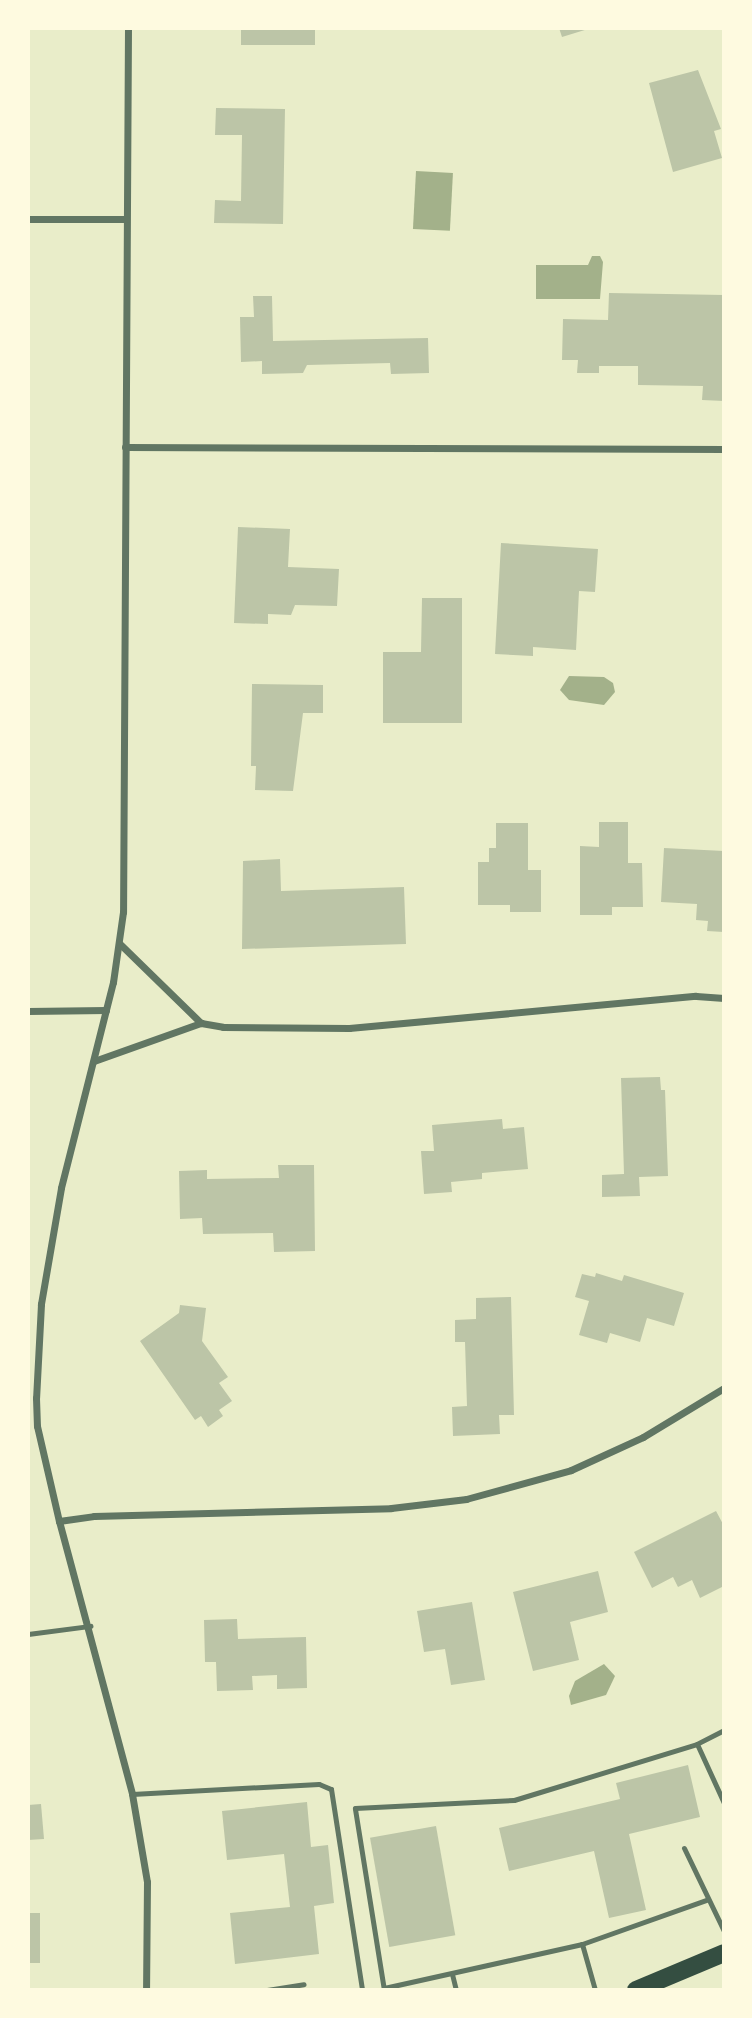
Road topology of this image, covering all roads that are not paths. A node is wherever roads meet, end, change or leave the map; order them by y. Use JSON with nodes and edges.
{"nodes":[{"id":1,"x":128,"y":28,"type":"edge"},
{"id":2,"x":28,"y":219,"type":"edge"},
{"id":3,"x":126,"y":219,"type":"junction"},
{"id":4,"x":125,"y":447,"type":"junction"},
{"id":5,"x":724,"y":449,"type":"edge"},
{"id":6,"x":120,"y":944,"type":"junction"},
{"id":7,"x":724,"y":998,"type":"edge"},
{"id":8,"x":106,"y":1010,"type":"junction"},
{"id":9,"x":28,"y":1011,"type":"edge"},
{"id":10,"x":201,"y":1023,"type":"junction"},
{"id":11,"x":94,"y":1061,"type":"junction"},
{"id":12,"x":724,"y":1388,"type":"edge"},
{"id":13,"x":59,"y":1521,"type":"junction"},
{"id":14,"x":90,"y":1626,"type":"junction"},
{"id":15,"x":28,"y":1634,"type":"edge"},
{"id":16,"x":724,"y":1730,"type":"edge"},
{"id":17,"x":697,"y":1744,"type":"junction"},
{"id":18,"x":132,"y":1794,"type":"junction"},
{"id":19,"x":724,"y":1803,"type":"edge"},
{"id":20,"x":684,"y":1848,"type":"dead end"},
{"id":21,"x":706,"y":1900,"type":"junction"},
{"id":22,"x":724,"y":1931,"type":"edge"},
{"id":23,"x":582,"y":1944,"type":"junction"},
{"id":24,"x":724,"y":1953,"type":"edge"},
{"id":25,"x":452,"y":1974,"type":"junction"},
{"id":26,"x":304,"y":1984,"type":"dead end"},
{"id":27,"x":384,"y":1989,"type":"edge"},
{"id":28,"x":146,"y":1990,"type":"edge"},
{"id":29,"x":267,"y":1990,"type":"edge"},
{"id":30,"x":362,"y":1990,"type":"edge"},
{"id":31,"x":456,"y":1990,"type":"edge"},
{"id":32,"x":595,"y":1990,"type":"edge"},
{"id":33,"x":636,"y":1990,"type":"edge"}],
"edges":[{"from":1,"to":3,"type":"street"},
{"from":2,"to":3,"type":"street"},
{"from":3,"to":4,"type":"street"},
{"from":4,"to":5,"type":"street"},
{"from":4,"to":6,"type":"street"},
{"from":6,"to":8,"type":"street"},
{"from":6,"to":10,"type":"street"},
{"from":7,"to":10,"type":"street"},
{"from":8,"to":9,"type":"street"},
{"from":8,"to":11,"type":"street"},
{"from":10,"to":11,"type":"street"},
{"from":11,"to":13,"type":"street"},
{"from":12,"to":13,"type":"street"},
{"from":13,"to":14,"type":"street"},
{"from":14,"to":15,"type":"lane"},
{"from":14,"to":18,"type":"street"},
{"from":16,"to":17,"type":"lane"},
{"from":17,"to":19,"type":"lane"},
{"from":17,"to":27,"type":"lane"},
{"from":18,"to":28,"type":"street"},
{"from":18,"to":30,"type":"lane"},
{"from":20,"to":21,"type":"lane"},
{"from":21,"to":22,"type":"lane"},
{"from":21,"to":23,"type":"lane"},
{"from":23,"to":25,"type":"lane"},
{"from":23,"to":32,"type":"lane"},
{"from":24,"to":33,"type":"main road"},
{"from":25,"to":27,"type":"lane"},
{"from":25,"to":31,"type":"lane"},
{"from":26,"to":29,"type":"lane"}]}
